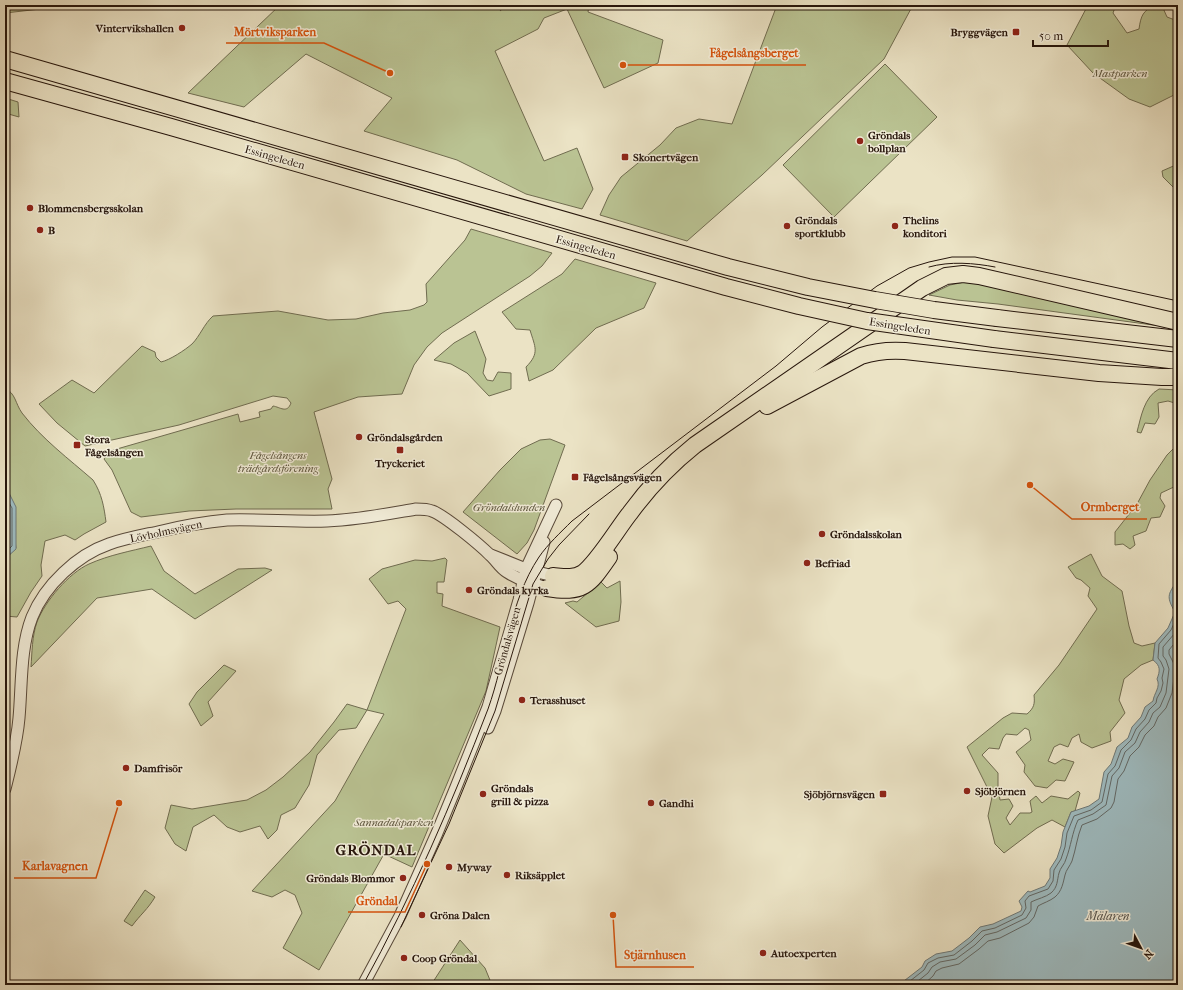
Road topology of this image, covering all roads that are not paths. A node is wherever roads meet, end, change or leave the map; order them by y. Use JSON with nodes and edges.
{"nodes":[{"id":1,"x":5,"y":59,"type":"edge"},
{"id":2,"x":5,"y":80,"type":"edge"},
{"id":3,"x":1174,"y":321,"type":"edge"},
{"id":4,"x":1173,"y":338,"type":"edge"},
{"id":5,"x":1171,"y":360,"type":"edge"},
{"id":6,"x":1170,"y":377,"type":"edge"},
{"id":7,"x":491,"y":555,"type":"junction"},
{"id":8,"x":531,"y":570,"type":"junction"},
{"id":9,"x":539,"y":582,"type":"junction"},
{"id":10,"x":5,"y":789,"type":"edge"},
{"id":11,"x":363,"y":985,"type":"edge"},
{"id":12,"x":370,"y":985,"type":"edge"}],
"edges":[{"from":1,"to":4,"type":"highway","name":"Essingeleden","bridge":true},
{"from":2,"to":5,"type":"highway","name":"Essingeleden","bridge":true},
{"from":3,"to":9,"type":"highway"},
{"from":6,"to":9,"type":"highway"},
{"from":7,"to":8,"type":"street","name":"Lövholmsvägen"},
{"from":7,"to":9,"type":"street","name":"Lövholmsvägen"},
{"from":7,"to":10,"type":"street","name":"Lövholmsvägen"},
{"from":8,"to":8,"type":"street","name":"Gröndalsvägen"},
{"from":8,"to":9,"type":"street","name":"Lövholmsvägen"},
{"from":8,"to":9,"type":"street","name":"Gröndalsvägen"},
{"from":9,"to":11,"type":"street","name":"Gröndalsvägen"},
{"from":9,"to":12,"type":"street","name":"Gröndalsvägen"}]}
